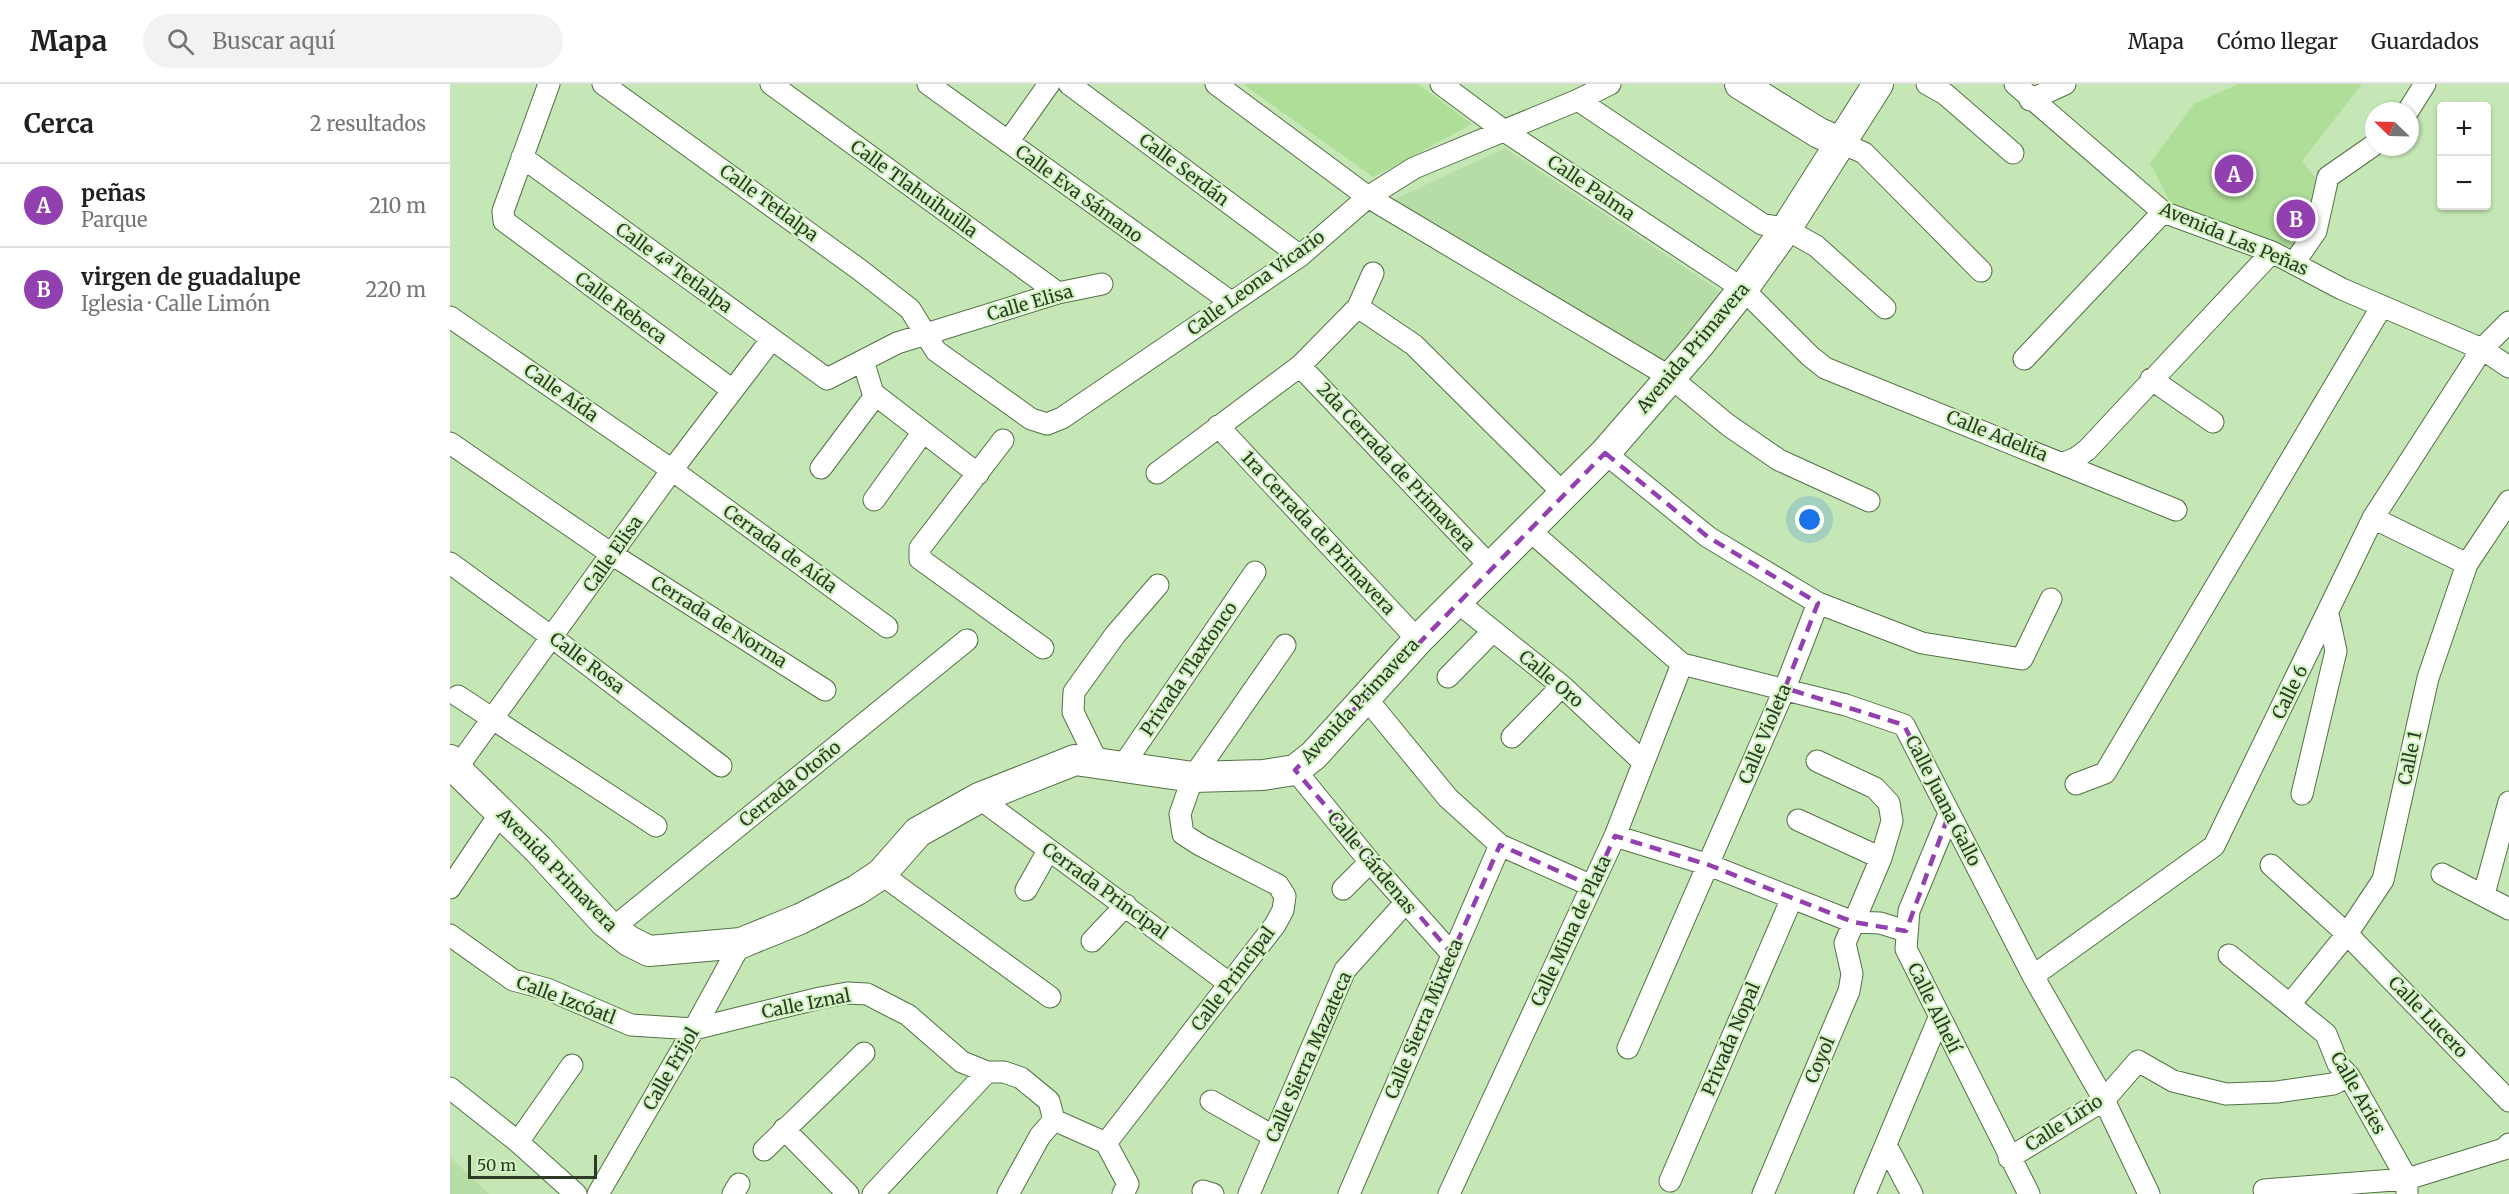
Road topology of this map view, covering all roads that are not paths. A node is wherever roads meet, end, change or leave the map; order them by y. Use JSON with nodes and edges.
{"nodes":[{"id":1,"x":549,"y":84,"type":"edge"},
{"id":2,"x":603,"y":84,"type":"edge"},
{"id":3,"x":771,"y":84,"type":"edge"},
{"id":4,"x":928,"y":84,"type":"edge"},
{"id":5,"x":1049,"y":84,"type":"edge"},
{"id":6,"x":1069,"y":84,"type":"edge"},
{"id":7,"x":1216,"y":84,"type":"edge"},
{"id":8,"x":1610,"y":84,"type":"edge"},
{"id":9,"x":1740,"y":84,"type":"edge"},
{"id":10,"x":1878,"y":84,"type":"edge"},
{"id":11,"x":1928,"y":84,"type":"edge"},
{"id":12,"x":2015,"y":84,"type":"edge"},
{"id":13,"x":2066,"y":84,"type":"edge"},
{"id":14,"x":2425,"y":84,"type":"edge"},
{"id":15,"x":1447,"y":86,"type":"edge"},
{"id":16,"x":1578,"y":100,"type":"junction"},
{"id":17,"x":2030,"y":100,"type":"junction"},
{"id":18,"x":2414,"y":102,"type":"edge"},
{"id":19,"x":1503,"y":130,"type":"junction"},
{"id":20,"x":1008,"y":142,"type":"junction"},
{"id":21,"x":1842,"y":143,"type":"junction"},
{"id":22,"x":2365,"y":151,"type":"edge"},
{"id":23,"x":2013,"y":153,"type":"dead end"},
{"id":24,"x":522,"y":157,"type":"junction"},
{"id":25,"x":1368,"y":197,"type":"junction"},
{"id":26,"x":2163,"y":212,"type":"junction"},
{"id":27,"x":1786,"y":229,"type":"junction"},
{"id":28,"x":2272,"y":252,"type":"junction"},
{"id":29,"x":1300,"y":256,"type":"junction"},
{"id":30,"x":2294,"y":263,"type":"junction"},
{"id":31,"x":1981,"y":271,"type":"dead end"},
{"id":32,"x":1373,"y":273,"type":"dead end"},
{"id":33,"x":1102,"y":284,"type":"dead end"},
{"id":34,"x":1743,"y":289,"type":"junction"},
{"id":35,"x":1058,"y":293,"type":"junction"},
{"id":36,"x":1231,"y":302,"type":"junction"},
{"id":37,"x":2382,"y":306,"type":"junction"},
{"id":38,"x":1358,"y":307,"type":"junction"},
{"id":39,"x":1885,"y":308,"type":"dead end"},
{"id":40,"x":450,"y":317,"type":"edge"},
{"id":41,"x":2509,"y":322,"type":"edge"},
{"id":42,"x":923,"y":334,"type":"junction"},
{"id":43,"x":771,"y":340,"type":"junction"},
{"id":44,"x":2482,"y":349,"type":"junction"},
{"id":45,"x":2024,"y":359,"type":"dead end"},
{"id":46,"x":863,"y":361,"type":"junction"},
{"id":47,"x":1300,"y":366,"type":"junction"},
{"id":48,"x":2509,"y":367,"type":"edge"},
{"id":49,"x":1670,"y":378,"type":"junction"},
{"id":50,"x":827,"y":379,"type":"joint"},
{"id":51,"x":2151,"y":379,"type":"junction"},
{"id":52,"x":731,"y":389,"type":"junction"},
{"id":53,"x":875,"y":396,"type":"junction"},
{"id":54,"x":2213,"y":422,"type":"dead end"},
{"id":55,"x":1218,"y":426,"type":"junction"},
{"id":56,"x":923,"y":432,"type":"junction"},
{"id":57,"x":1003,"y":440,"type":"dead end"},
{"id":58,"x":450,"y":443,"type":"edge"},
{"id":59,"x":1605,"y":453,"type":"junction"},
{"id":60,"x":2064,"y":463,"type":"junction"},
{"id":61,"x":821,"y":468,"type":"dead end"},
{"id":62,"x":672,"y":470,"type":"junction"},
{"id":63,"x":1157,"y":473,"type":"dead end"},
{"id":64,"x":978,"y":474,"type":"junction"},
{"id":65,"x":1564,"y":494,"type":"junction"},
{"id":66,"x":874,"y":500,"type":"dead end"},
{"id":67,"x":1869,"y":501,"type":"dead end"},
{"id":68,"x":2509,"y":501,"type":"edge"},
{"id":69,"x":2176,"y":510,"type":"dead end"},
{"id":70,"x":2373,"y":518,"type":"junction"},
{"id":71,"x":1528,"y":530,"type":"junction"},
{"id":72,"x":613,"y":555,"type":"junction"},
{"id":73,"x":450,"y":563,"type":"edge"},
{"id":74,"x":2467,"y":564,"type":"junction"},
{"id":75,"x":1491,"y":568,"type":"junction"},
{"id":76,"x":1255,"y":572,"type":"dead end"},
{"id":77,"x":1158,"y":585,"type":"dead end"},
{"id":78,"x":2051,"y":599,"type":"dead end"},
{"id":79,"x":1456,"y":601,"type":"junction"},
{"id":80,"x":1818,"y":603,"type":"junction"},
{"id":81,"x":2328,"y":614,"type":"junction"},
{"id":82,"x":888,"y":627,"type":"dead end"},
{"id":83,"x":1492,"y":632,"type":"junction"},
{"id":84,"x":553,"y":638,"type":"junction"},
{"id":85,"x":967,"y":640,"type":"dead end"},
{"id":86,"x":1418,"y":640,"type":"junction"},
{"id":87,"x":1285,"y":645,"type":"dead end"},
{"id":88,"x":1043,"y":648,"type":"dead end"},
{"id":89,"x":1682,"y":664,"type":"junction"},
{"id":90,"x":1448,"y":677,"type":"dead end"},
{"id":91,"x":1562,"y":686,"type":"junction"},
{"id":92,"x":1785,"y":688,"type":"junction"},
{"id":93,"x":825,"y":690,"type":"dead end"},
{"id":94,"x":458,"y":696,"type":"dead end"},
{"id":95,"x":1366,"y":698,"type":"junction"},
{"id":96,"x":492,"y":721,"type":"junction"},
{"id":97,"x":1512,"y":737,"type":"dead end"},
{"id":98,"x":1642,"y":761,"type":"junction"},
{"id":99,"x":1817,"y":761,"type":"dead end"},
{"id":100,"x":1110,"y":764,"type":"junction"},
{"id":101,"x":453,"y":765,"type":"edge"},
{"id":102,"x":721,"y":766,"type":"dead end"},
{"id":103,"x":1295,"y":770,"type":"junction"},
{"id":104,"x":1193,"y":777,"type":"junction"},
{"id":105,"x":2076,"y":784,"type":"dead end"},
{"id":106,"x":2302,"y":795,"type":"dead end"},
{"id":107,"x":979,"y":798,"type":"junction"},
{"id":108,"x":2509,"y":802,"type":"edge"},
{"id":109,"x":501,"y":812,"type":"junction"},
{"id":110,"x":1949,"y":814,"type":"junction"},
{"id":111,"x":1798,"y":820,"type":"dead end"},
{"id":112,"x":656,"y":826,"type":"dead end"},
{"id":113,"x":1615,"y":836,"type":"junction"},
{"id":114,"x":1500,"y":845,"type":"junction"},
{"id":115,"x":1048,"y":851,"type":"junction"},
{"id":116,"x":1881,"y":858,"type":"junction"},
{"id":117,"x":1370,"y":862,"type":"junction"},
{"id":118,"x":1709,"y":865,"type":"junction"},
{"id":119,"x":2271,"y":865,"type":"dead end"},
{"id":120,"x":880,"y":874,"type":"junction"},
{"id":121,"x":2442,"y":874,"type":"dead end"},
{"id":122,"x":1592,"y":886,"type":"junction"},
{"id":123,"x":450,"y":888,"type":"edge"},
{"id":124,"x":1343,"y":889,"type":"dead end"},
{"id":125,"x":1026,"y":890,"type":"dead end"},
{"id":126,"x":2484,"y":894,"type":"junction"},
{"id":127,"x":1792,"y":898,"type":"junction"},
{"id":128,"x":1406,"y":902,"type":"junction"},
{"id":129,"x":1126,"y":905,"type":"junction"},
{"id":130,"x":2509,"y":909,"type":"edge"},
{"id":131,"x":1854,"y":922,"type":"junction"},
{"id":132,"x":613,"y":928,"type":"junction"},
{"id":133,"x":1906,"y":931,"type":"junction"},
{"id":134,"x":2347,"y":934,"type":"junction"},
{"id":135,"x":450,"y":935,"type":"edge"},
{"id":136,"x":1092,"y":941,"type":"dead end"},
{"id":137,"x":741,"y":943,"type":"junction"},
{"id":138,"x":1452,"y":954,"type":"junction"},
{"id":139,"x":2229,"y":955,"type":"dead end"},
{"id":140,"x":2033,"y":976,"type":"junction"},
{"id":141,"x":1230,"y":984,"type":"junction"},
{"id":142,"x":1050,"y":997,"type":"dead end"},
{"id":143,"x":2291,"y":1003,"type":"junction"},
{"id":144,"x":1939,"y":1018,"type":"junction"},
{"id":145,"x":694,"y":1029,"type":"junction"},
{"id":146,"x":1628,"y":1048,"type":"dead end"},
{"id":147,"x":864,"y":1053,"type":"dead end"},
{"id":148,"x":572,"y":1065,"type":"dead end"},
{"id":149,"x":987,"y":1072,"type":"junction"},
{"id":150,"x":2349,"y":1076,"type":"junction"},
{"id":151,"x":450,"y":1088,"type":"edge"},
{"id":152,"x":2104,"y":1100,"type":"junction"},
{"id":153,"x":1211,"y":1101,"type":"dead end"},
{"id":154,"x":2509,"y":1101,"type":"edge"},
{"id":155,"x":1054,"y":1120,"type":"junction"},
{"id":156,"x":783,"y":1129,"type":"junction"},
{"id":157,"x":1274,"y":1136,"type":"junction"},
{"id":158,"x":518,"y":1142,"type":"junction"},
{"id":159,"x":1106,"y":1143,"type":"junction"},
{"id":160,"x":1886,"y":1145,"type":"junction"},
{"id":161,"x":2507,"y":1148,"type":"edge"},
{"id":162,"x":764,"y":1150,"type":"dead end"},
{"id":163,"x":2009,"y":1158,"type":"junction"},
{"id":164,"x":1670,"y":1181,"type":"dead end"},
{"id":165,"x":2407,"y":1186,"type":"edge"},
{"id":166,"x":1126,"y":1189,"type":"edge"},
{"id":167,"x":2264,"y":1190,"type":"dead end"},
{"id":168,"x":576,"y":1194,"type":"edge"},
{"id":169,"x":598,"y":1194,"type":"edge"},
{"id":170,"x":848,"y":1194,"type":"edge"},
{"id":171,"x":873,"y":1194,"type":"edge"},
{"id":172,"x":1008,"y":1194,"type":"edge"},
{"id":173,"x":1249,"y":1194,"type":"edge"},
{"id":174,"x":1349,"y":1194,"type":"edge"},
{"id":175,"x":1449,"y":1194,"type":"edge"},
{"id":176,"x":1763,"y":1194,"type":"edge"},
{"id":177,"x":1865,"y":1194,"type":"edge"},
{"id":178,"x":1912,"y":1194,"type":"edge"},
{"id":179,"x":2029,"y":1194,"type":"edge"},
{"id":180,"x":2149,"y":1194,"type":"edge"}],
"edges":[{"from":1,"to":24,"type":"street"},
{"from":2,"to":42,"type":"street","name":"Calle Tetlalpa"},
{"from":3,"to":35,"type":"street","name":"Calle Tlahuihuilla"},
{"from":4,"to":20,"type":"street","name":"Calle Eva Sámano"},
{"from":5,"to":20,"type":"street"},
{"from":6,"to":29,"type":"street","name":"Calle Serdán"},
{"from":7,"to":25,"type":"street"},
{"from":8,"to":16,"type":"street","name":"Calle Leona Vicario"},
{"from":9,"to":21,"type":"street"},
{"from":10,"to":21,"type":"street","name":"Avenida Primavera"},
{"from":11,"to":23,"type":"street"},
{"from":12,"to":17,"type":"street","name":"Avenida Las Peñas"},
{"from":13,"to":17,"type":"street"},
{"from":14,"to":18,"type":"street"},
{"from":15,"to":19,"type":"street","name":"Calle Palma"},
{"from":16,"to":19,"type":"street","name":"Calle Leona Vicario"},
{"from":16,"to":27,"type":"street"},
{"from":17,"to":26,"type":"street","name":"Avenida Las Peñas"},
{"from":19,"to":25,"type":"street","name":"Calle Leona Vicario"},
{"from":19,"to":34,"type":"street","name":"Calle Palma"},
{"from":20,"to":36,"type":"street","name":"Calle Eva Sámano"},
{"from":21,"to":27,"type":"street","name":"Avenida Primavera"},
{"from":21,"to":31,"type":"street"},
{"from":22,"to":30,"type":"street"},
{"from":24,"to":43,"type":"street","name":"Calle 4ª Tetlalpa"},
{"from":24,"to":52,"type":"street","name":"Calle Rebeca"},
{"from":25,"to":29,"type":"street","name":"Calle Leona Vicario"},
{"from":25,"to":49,"type":"street"},
{"from":26,"to":28,"type":"street","name":"Avenida Las Peñas"},
{"from":26,"to":45,"type":"street"},
{"from":27,"to":34,"type":"street","name":"Avenida Primavera"},
{"from":27,"to":39,"type":"street"},
{"from":28,"to":30,"type":"street","name":"Avenida Las Peñas"},
{"from":28,"to":51,"type":"street","name":"Calle Adelita"},
{"from":29,"to":36,"type":"street","name":"Calle Leona Vicario"},
{"from":30,"to":37,"type":"street","name":"Avenida Las Peñas"},
{"from":32,"to":38,"type":"street"},
{"from":33,"to":35,"type":"street","name":"Calle Elisa"},
{"from":34,"to":49,"type":"street","name":"Avenida Primavera"},
{"from":34,"to":60,"type":"street","name":"Calle Adelita"},
{"from":35,"to":42,"type":"street","name":"Calle Elisa"},
{"from":36,"to":42,"type":"street","name":"Calle Leona Vicario"},
{"from":37,"to":44,"type":"street","name":"Avenida Las Peñas"},
{"from":37,"to":105,"type":"street"},
{"from":38,"to":47,"type":"street"},
{"from":38,"to":65,"type":"street"},
{"from":40,"to":62,"type":"street","name":"Calle Aída"},
{"from":41,"to":44,"type":"street","name":"Calle 6"},
{"from":42,"to":46,"type":"street","name":"Calle Elisa"},
{"from":43,"to":50,"type":"street","name":"Calle 4ª Tetlalpa"},
{"from":43,"to":52,"type":"street","name":"Calle Elisa"},
{"from":44,"to":48,"type":"street"},
{"from":44,"to":70,"type":"street","name":"Calle 6"},
{"from":46,"to":50,"type":"street","name":"Calle Elisa"},
{"from":46,"to":53,"type":"street"},
{"from":47,"to":55,"type":"street"},
{"from":47,"to":75,"type":"street","name":"2da Cerrada de Primavera"},
{"from":49,"to":59,"type":"street","name":"Avenida Primavera"},
{"from":49,"to":67,"type":"street"},
{"from":51,"to":54,"type":"street"},
{"from":51,"to":60,"type":"street","name":"Calle Adelita"},
{"from":52,"to":62,"type":"street","name":"Calle Elisa"},
{"from":53,"to":56,"type":"street"},
{"from":53,"to":61,"type":"street"},
{"from":55,"to":63,"type":"street"},
{"from":55,"to":86,"type":"street","name":"1ra Cerrada de Primavera"},
{"from":56,"to":64,"type":"street"},
{"from":56,"to":66,"type":"street"},
{"from":57,"to":64,"type":"street"},
{"from":58,"to":72,"type":"street","name":"Cerrada de Norma"},
{"from":59,"to":65,"type":"street","name":"Avenida Primavera"},
{"from":59,"to":80,"type":"street"},
{"from":60,"to":69,"type":"street"},
{"from":62,"to":72,"type":"street","name":"Calle Elisa"},
{"from":62,"to":82,"type":"street","name":"Cerrada de Aída"},
{"from":64,"to":88,"type":"street"},
{"from":65,"to":71,"type":"street","name":"Avenida Primavera"},
{"from":68,"to":74,"type":"street","name":"Calle 1"},
{"from":70,"to":74,"type":"street"},
{"from":70,"to":81,"type":"street","name":"Calle 6"},
{"from":71,"to":75,"type":"street","name":"Avenida Primavera"},
{"from":71,"to":89,"type":"street","name":"Calle Juana Gallo"},
{"from":72,"to":84,"type":"street","name":"Calle Elisa"},
{"from":72,"to":93,"type":"street","name":"Cerrada de Norma"},
{"from":73,"to":84,"type":"street","name":"Calle Rosa"},
{"from":74,"to":134,"type":"street","name":"Calle 1"},
{"from":75,"to":79,"type":"street","name":"Avenida Primavera"},
{"from":76,"to":100,"type":"street","name":"Privada Tlaxtonco"},
{"from":77,"to":100,"type":"street"},
{"from":78,"to":80,"type":"street"},
{"from":79,"to":83,"type":"street","name":"Calle Oro"},
{"from":79,"to":86,"type":"street","name":"Avenida Primavera"},
{"from":80,"to":92,"type":"street","name":"Calle Violeta"},
{"from":81,"to":106,"type":"street"},
{"from":81,"to":140,"type":"street","name":"Calle 6"},
{"from":83,"to":90,"type":"street"},
{"from":83,"to":91,"type":"street","name":"Calle Oro"},
{"from":84,"to":96,"type":"street","name":"Calle Elisa"},
{"from":84,"to":102,"type":"street","name":"Calle Rosa"},
{"from":85,"to":132,"type":"street","name":"Cerrada Otoño"},
{"from":86,"to":95,"type":"street","name":"Avenida Primavera"},
{"from":87,"to":104,"type":"street"},
{"from":89,"to":92,"type":"street","name":"Calle Juana Gallo"},
{"from":89,"to":98,"type":"street","name":"Calle Mina de Plata"},
{"from":91,"to":97,"type":"street"},
{"from":91,"to":98,"type":"street","name":"Calle Oro"},
{"from":92,"to":110,"type":"street","name":"Calle Juana Gallo"},
{"from":92,"to":118,"type":"street","name":"Calle Violeta"},
{"from":94,"to":96,"type":"street"},
{"from":95,"to":103,"type":"street","name":"Avenida Primavera"},
{"from":95,"to":114,"type":"street"},
{"from":96,"to":101,"type":"street","name":"Calle Elisa"},
{"from":96,"to":112,"type":"street"},
{"from":98,"to":113,"type":"street","name":"Calle Mina de Plata"},
{"from":99,"to":116,"type":"street"},
{"from":100,"to":104,"type":"street","name":"Avenida Primavera"},
{"from":100,"to":107,"type":"street","name":"Avenida Primavera"},
{"from":101,"to":109,"type":"street","name":"Avenida Primavera"},
{"from":103,"to":104,"type":"street","name":"Avenida Primavera"},
{"from":103,"to":117,"type":"street","name":"Calle Cárdenas"},
{"from":104,"to":141,"type":"street","name":"Calle Principal"},
{"from":107,"to":115,"type":"street","name":"Cerrada Principal"},
{"from":107,"to":120,"type":"street","name":"Avenida Primavera"},
{"from":108,"to":126,"type":"street"},
{"from":109,"to":123,"type":"street"},
{"from":109,"to":132,"type":"street","name":"Avenida Primavera"},
{"from":110,"to":133,"type":"street","name":"Calle Alhelí"},
{"from":110,"to":140,"type":"street","name":"Calle Juana Gallo"},
{"from":111,"to":116,"type":"street"},
{"from":113,"to":118,"type":"street"},
{"from":113,"to":122,"type":"street","name":"Calle Mina de Plata"},
{"from":114,"to":122,"type":"street"},
{"from":114,"to":138,"type":"street","name":"Calle Sierra Mixteca"},
{"from":115,"to":125,"type":"street"},
{"from":115,"to":129,"type":"street","name":"Cerrada Principal"},
{"from":116,"to":131,"type":"street"},
{"from":117,"to":124,"type":"street"},
{"from":117,"to":128,"type":"street","name":"Calle Cárdenas"},
{"from":118,"to":127,"type":"street"},
{"from":118,"to":146,"type":"street","name":"Calle Violeta"},
{"from":119,"to":134,"type":"street","name":"Calle Lucero"},
{"from":120,"to":137,"type":"street","name":"Avenida Primavera"},
{"from":120,"to":142,"type":"street"},
{"from":121,"to":126,"type":"street"},
{"from":122,"to":175,"type":"street","name":"Calle Mina de Plata"},
{"from":126,"to":130,"type":"street"},
{"from":127,"to":131,"type":"street"},
{"from":127,"to":164,"type":"street","name":"Privada Nopal"},
{"from":128,"to":138,"type":"street","name":"Calle Cárdenas"},
{"from":128,"to":157,"type":"street","name":"Calle Sierra Mazateca"},
{"from":129,"to":136,"type":"street"},
{"from":129,"to":141,"type":"street","name":"Cerrada Principal"},
{"from":131,"to":133,"type":"street"},
{"from":131,"to":176,"type":"street","name":"Coyol"},
{"from":132,"to":137,"type":"street","name":"Avenida Primavera"},
{"from":133,"to":144,"type":"street","name":"Calle Alhelí"},
{"from":134,"to":143,"type":"street","name":"Calle 1"},
{"from":134,"to":154,"type":"street","name":"Calle Lucero"},
{"from":135,"to":145,"type":"street","name":"Calle Izcóatl"},
{"from":137,"to":145,"type":"street","name":"Calle Frijol"},
{"from":138,"to":174,"type":"street","name":"Calle Sierra Mixteca"},
{"from":139,"to":143,"type":"street","name":"Calle Aries"},
{"from":140,"to":152,"type":"street","name":"Calle Juana Gallo"},
{"from":141,"to":159,"type":"street","name":"Calle Principal"},
{"from":143,"to":150,"type":"street","name":"Calle Aries"},
{"from":144,"to":160,"type":"street"},
{"from":144,"to":163,"type":"street","name":"Calle Alhelí"},
{"from":145,"to":149,"type":"street","name":"Calle Iznal"},
{"from":145,"to":169,"type":"street","name":"Calle Frijol"},
{"from":147,"to":156,"type":"street"},
{"from":148,"to":158,"type":"street"},
{"from":149,"to":155,"type":"street","name":"Calle Iznal"},
{"from":149,"to":171,"type":"street"},
{"from":150,"to":152,"type":"street","name":"Calle Lirio"},
{"from":150,"to":165,"type":"street","name":"Calle Aries"},
{"from":151,"to":158,"type":"street"},
{"from":152,"to":163,"type":"street","name":"Calle Lirio"},
{"from":152,"to":180,"type":"street","name":"Calle Juana Gallo"},
{"from":153,"to":157,"type":"street"},
{"from":155,"to":159,"type":"street"},
{"from":155,"to":172,"type":"street"},
{"from":156,"to":162,"type":"street"},
{"from":156,"to":170,"type":"street"},
{"from":157,"to":173,"type":"street","name":"Calle Sierra Mazateca"},
{"from":158,"to":168,"type":"street"},
{"from":159,"to":166,"type":"street"},
{"from":160,"to":177,"type":"street"},
{"from":160,"to":178,"type":"street"},
{"from":161,"to":165,"type":"street"},
{"from":163,"to":179,"type":"street","name":"Calle Alhelí"},
{"from":165,"to":167,"type":"street"}]}
